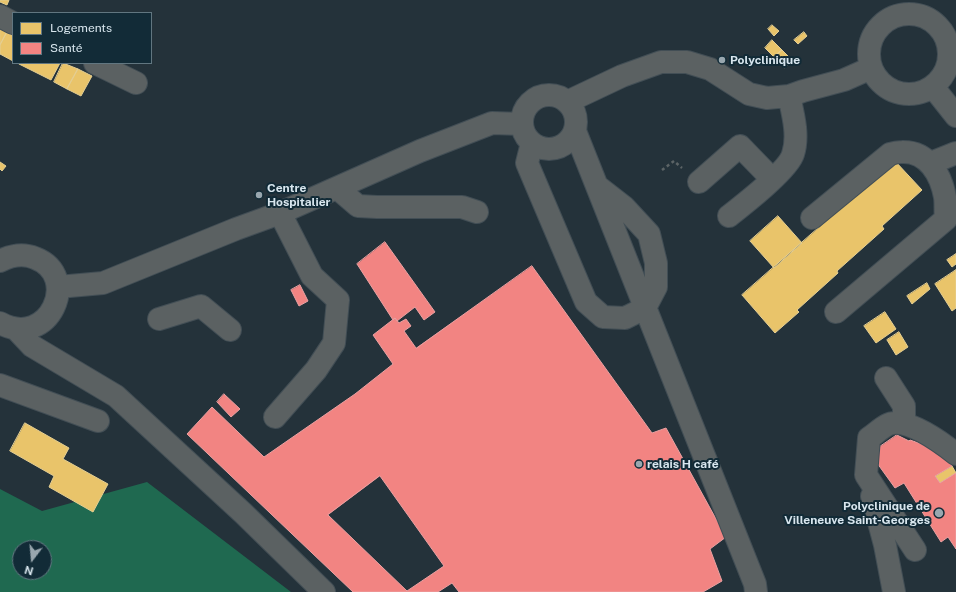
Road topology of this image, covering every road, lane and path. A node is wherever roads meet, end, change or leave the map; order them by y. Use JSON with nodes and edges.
{"nodes":[{"id":1,"x":905,"y":7,"type":"edge"},
{"id":2,"x":0,"y":16,"type":"edge"},
{"id":3,"x":12,"y":22,"type":"edge"},
{"id":4,"x":97,"y":64,"type":"edge"},
{"id":5,"x":871,"y":68,"type":"junction"},
{"id":6,"x":136,"y":83,"type":"dead end"},
{"id":7,"x":933,"y":87,"type":"junction"},
{"id":8,"x":788,"y":96,"type":"junction"},
{"id":9,"x":567,"y":102,"type":"junction"},
{"id":10,"x":956,"y":116,"type":"edge"},
{"id":11,"x":575,"y":131,"type":"junction"},
{"id":12,"x":527,"y":134,"type":"junction"},
{"id":13,"x":956,"y":153,"type":"edge"},
{"id":14,"x":931,"y":163,"type":"junction"},
{"id":15,"x":662,"y":170,"type":"dead end"},
{"id":16,"x":692,"y":177,"type":"joint"},
{"id":17,"x":772,"y":179,"type":"junction"},
{"id":18,"x":597,"y":186,"type":"junction"},
{"id":19,"x":337,"y":188,"type":"junction"},
{"id":20,"x":477,"y":212,"type":"dead end"},
{"id":21,"x":280,"y":213,"type":"junction"},
{"id":22,"x":729,"y":216,"type":"dead end"},
{"id":23,"x":812,"y":218,"type":"dead end"},
{"id":24,"x":0,"y":261,"type":"edge"},
{"id":25,"x":58,"y":287,"type":"junction"},
{"id":26,"x":645,"y":308,"type":"junction"},
{"id":27,"x":836,"y":312,"type":"dead end"},
{"id":28,"x":159,"y":319,"type":"dead end"},
{"id":29,"x":8,"y":326,"type":"edge"},
{"id":30,"x":230,"y":330,"type":"dead end"},
{"id":31,"x":886,"y":378,"type":"dead end"},
{"id":32,"x":0,"y":385,"type":"edge"},
{"id":33,"x":275,"y":417,"type":"dead end"},
{"id":34,"x":98,"y":421,"type":"dead end"},
{"id":35,"x":904,"y":423,"type":"junction"},
{"id":36,"x":956,"y":454,"type":"edge"},
{"id":37,"x":866,"y":475,"type":"junction"},
{"id":38,"x":915,"y":550,"type":"dead end"},
{"id":39,"x":324,"y":592,"type":"edge"},
{"id":40,"x":756,"y":592,"type":"edge"},
{"id":41,"x":894,"y":592,"type":"edge"}],
"edges":[{"from":1,"to":5,"type":"street"},
{"from":1,"to":7,"type":"street"},
{"from":2,"to":3,"type":"street"},
{"from":4,"to":6,"type":"street"},
{"from":5,"to":7,"type":"street"},
{"from":5,"to":8,"type":"street"},
{"from":7,"to":10,"type":"street"},
{"from":8,"to":9,"type":"street"},
{"from":8,"to":17,"type":"street"},
{"from":9,"to":11,"type":"street"},
{"from":9,"to":12,"type":"street"},
{"from":11,"to":12,"type":"street"},
{"from":11,"to":18,"type":"street"},
{"from":12,"to":19,"type":"street"},
{"from":12,"to":26,"type":"street"},
{"from":13,"to":14,"type":"street"},
{"from":14,"to":23,"type":"street"},
{"from":14,"to":27,"type":"street"},
{"from":15,"to":16,"type":"path"},
{"from":16,"to":17,"type":"street"},
{"from":17,"to":22,"type":"street"},
{"from":18,"to":26,"type":"street"},
{"from":18,"to":26,"type":"street"},
{"from":19,"to":20,"type":"street"},
{"from":19,"to":21,"type":"street"},
{"from":21,"to":25,"type":"street"},
{"from":21,"to":33,"type":"street"},
{"from":24,"to":25,"type":"street"},
{"from":25,"to":29,"type":"street"},
{"from":26,"to":40,"type":"street"},
{"from":28,"to":30,"type":"street"},
{"from":29,"to":39,"type":"street"},
{"from":31,"to":35,"type":"street"},
{"from":32,"to":34,"type":"street"},
{"from":35,"to":36,"type":"street"},
{"from":35,"to":37,"type":"street"},
{"from":37,"to":38,"type":"street"},
{"from":37,"to":41,"type":"street"}]}
